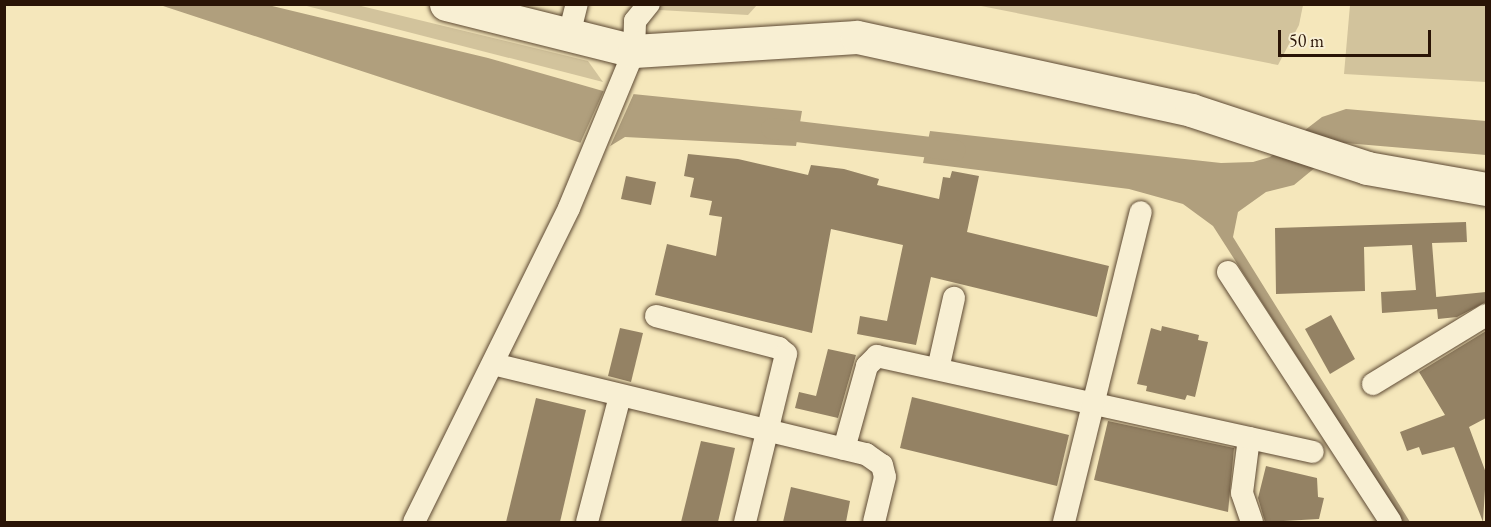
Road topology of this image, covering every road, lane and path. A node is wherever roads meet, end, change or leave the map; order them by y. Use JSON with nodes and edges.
{"nodes":[{"id":1,"x":446,"y":4,"type":"edge"},
{"id":2,"x":649,"y":4,"type":"edge"},
{"id":3,"x":573,"y":20,"type":"edge"},
{"id":4,"x":634,"y":51,"type":"junction"},
{"id":5,"x":1486,"y":189,"type":"edge"},
{"id":6,"x":1141,"y":212,"type":"dead end"},
{"id":7,"x":1228,"y":272,"type":"dead end"},
{"id":8,"x":954,"y":298,"type":"dead end"},
{"id":9,"x":1486,"y":315,"type":"edge"},
{"id":10,"x":656,"y":316,"type":"dead end"},
{"id":11,"x":493,"y":364,"type":"junction"},
{"id":12,"x":938,"y":369,"type":"junction"},
{"id":13,"x":1373,"y":384,"type":"dead end"},
{"id":14,"x":620,"y":396,"type":"junction"},
{"id":15,"x":1096,"y":404,"type":"junction"},
{"id":16,"x":769,"y":431,"type":"junction"},
{"id":17,"x":1249,"y":438,"type":"junction"},
{"id":18,"x":844,"y":449,"type":"junction"},
{"id":19,"x":1312,"y":452,"type":"dead end"},
{"id":20,"x":414,"y":522,"type":"edge"},
{"id":21,"x":587,"y":522,"type":"edge"},
{"id":22,"x":745,"y":522,"type":"edge"},
{"id":23,"x":874,"y":522,"type":"edge"},
{"id":24,"x":1064,"y":522,"type":"edge"},
{"id":25,"x":1252,"y":522,"type":"edge"},
{"id":26,"x":1391,"y":522,"type":"edge"}],
"edges":[{"from":1,"to":3,"type":"main road"},
{"from":2,"to":4,"type":"street"},
{"from":3,"to":4,"type":"main road"},
{"from":4,"to":5,"type":"main road"},
{"from":4,"to":11,"type":"street"},
{"from":6,"to":15,"type":"street"},
{"from":7,"to":26,"type":"street"},
{"from":8,"to":12,"type":"street"},
{"from":9,"to":13,"type":"street"},
{"from":10,"to":16,"type":"street"},
{"from":11,"to":14,"type":"street"},
{"from":11,"to":20,"type":"street"},
{"from":12,"to":15,"type":"street"},
{"from":12,"to":18,"type":"street"},
{"from":14,"to":16,"type":"street"},
{"from":14,"to":21,"type":"street"},
{"from":15,"to":17,"type":"street"},
{"from":15,"to":24,"type":"street"},
{"from":16,"to":18,"type":"street"},
{"from":16,"to":22,"type":"street"},
{"from":17,"to":19,"type":"street"},
{"from":17,"to":25,"type":"street"},
{"from":18,"to":23,"type":"street"}]}
